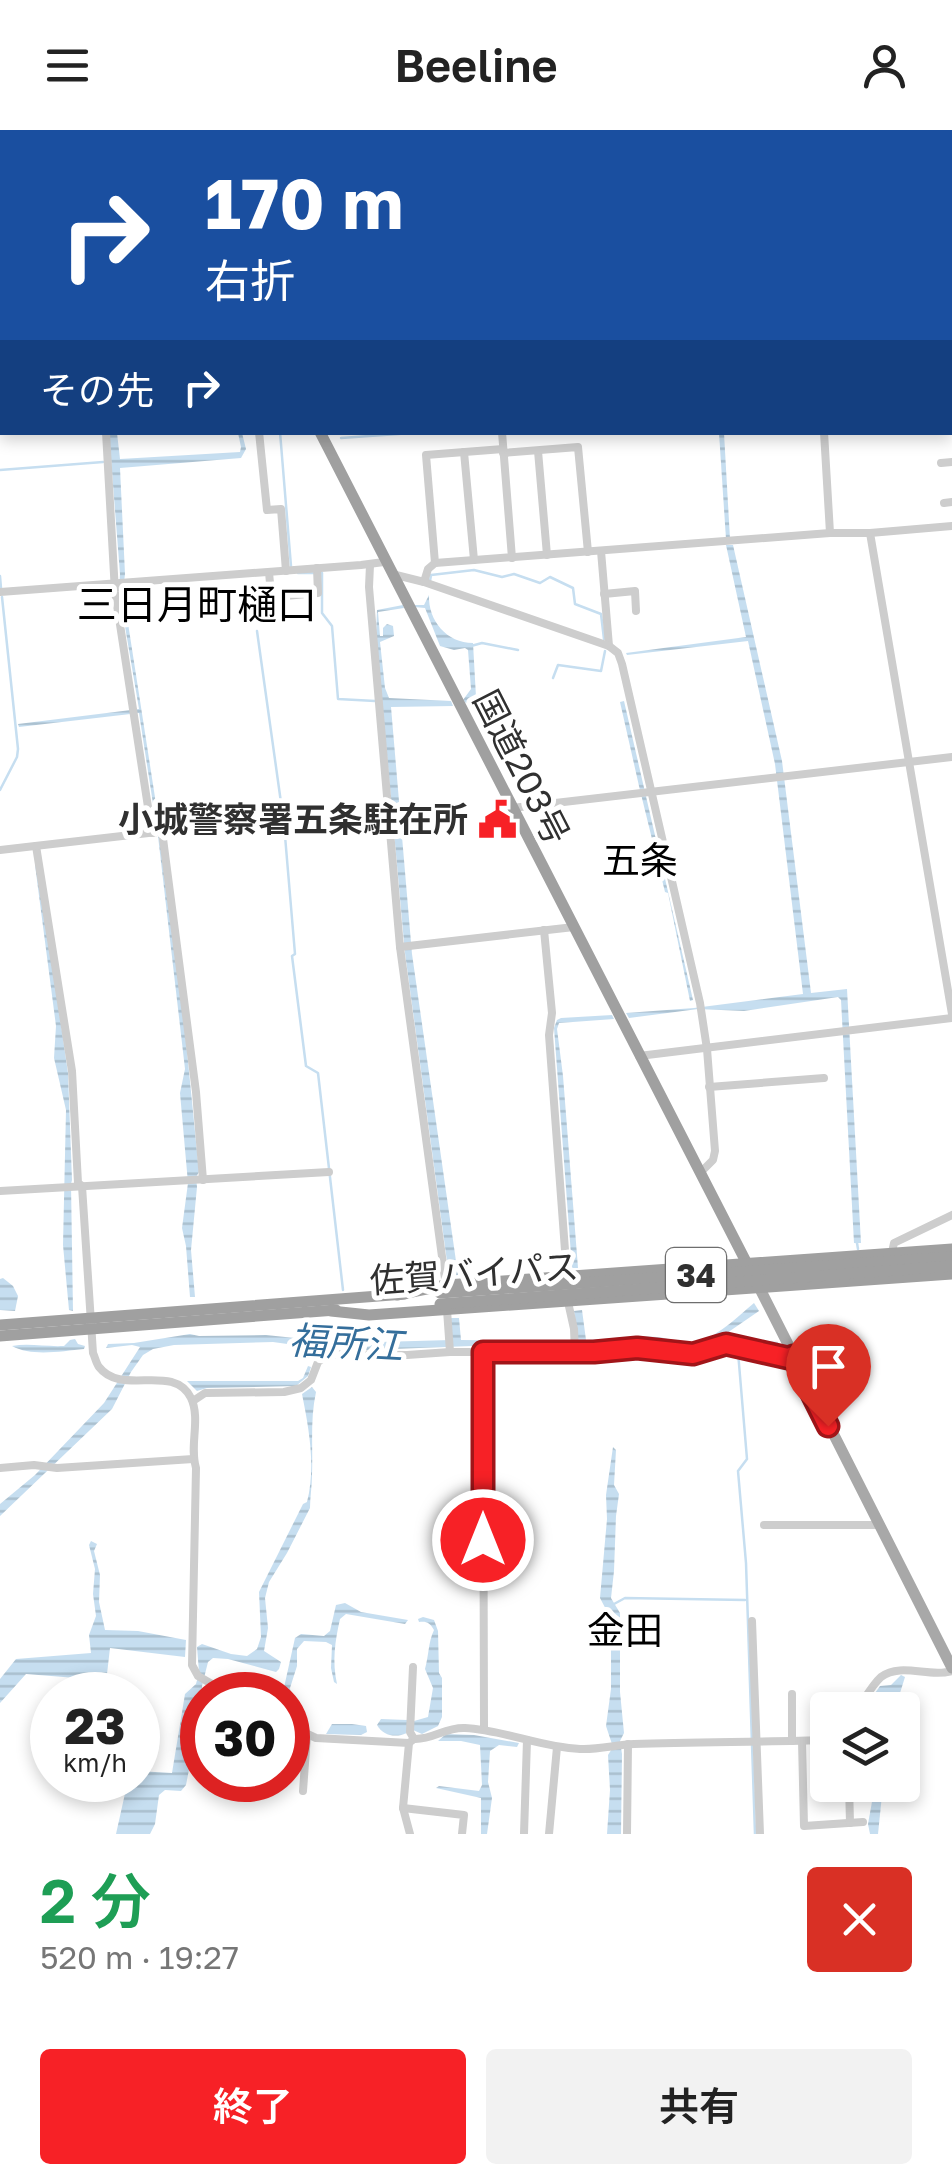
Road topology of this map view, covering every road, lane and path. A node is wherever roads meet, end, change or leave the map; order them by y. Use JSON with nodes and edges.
{"nodes":[{"id":1,"x":106,"y":435,"type":"edge"},
{"id":2,"x":259,"y":435,"type":"edge"},
{"id":3,"x":321,"y":435,"type":"edge"},
{"id":4,"x":502,"y":435,"type":"edge"},
{"id":5,"x":824,"y":435,"type":"edge"},
{"id":6,"x":538,"y":450,"type":"junction"},
{"id":7,"x":503,"y":451,"type":"junction"},
{"id":8,"x":464,"y":452,"type":"junction"},
{"id":9,"x":952,"y":462,"type":"edge"},
{"id":10,"x":942,"y":463,"type":"dead end"},
{"id":11,"x":952,"y":526,"type":"edge"},
{"id":12,"x":830,"y":532,"type":"junction"},
{"id":13,"x":870,"y":532,"type":"junction"},
{"id":14,"x":601,"y":551,"type":"junction"},
{"id":15,"x":588,"y":552,"type":"junction"},
{"id":16,"x":547,"y":555,"type":"junction"},
{"id":17,"x":512,"y":558,"type":"junction"},
{"id":18,"x":474,"y":560,"type":"junction"},
{"id":19,"x":384,"y":562,"type":"junction"},
{"id":20,"x":434,"y":563,"type":"junction"},
{"id":21,"x":370,"y":564,"type":"junction"},
{"id":22,"x":286,"y":570,"type":"junction"},
{"id":23,"x":269,"y":572,"type":"junction"},
{"id":24,"x":317,"y":572,"type":"junction"},
{"id":25,"x":392,"y":574,"type":"junction"},
{"id":26,"x":424,"y":582,"type":"junction"},
{"id":27,"x":115,"y":583,"type":"junction"},
{"id":28,"x":0,"y":592,"type":"edge"},
{"id":29,"x":604,"y":594,"type":"junction"},
{"id":30,"x":636,"y":611,"type":"dead end"},
{"id":31,"x":609,"y":646,"type":"junction"},
{"id":32,"x":952,"y":757,"type":"edge"},
{"id":33,"x":909,"y":762,"type":"junction"},
{"id":34,"x":650,"y":792,"type":"junction"},
{"id":35,"x":512,"y":808,"type":"junction"},
{"id":36,"x":279,"y":818,"type":"dead end"},
{"id":37,"x":152,"y":832,"type":"junction"},
{"id":38,"x":162,"y":832,"type":"junction"},
{"id":39,"x":36,"y":846,"type":"junction"},
{"id":40,"x":0,"y":850,"type":"edge"},
{"id":41,"x":574,"y":927,"type":"junction"},
{"id":42,"x":544,"y":930,"type":"junction"},
{"id":43,"x":400,"y":947,"type":"junction"},
{"id":44,"x":952,"y":1016,"type":"edge"},
{"id":45,"x":707,"y":1049,"type":"junction"},
{"id":46,"x":640,"y":1056,"type":"junction"},
{"id":47,"x":824,"y":1078,"type":"dead end"},
{"id":48,"x":710,"y":1087,"type":"junction"},
{"id":49,"x":329,"y":1172,"type":"dead end"},
{"id":50,"x":702,"y":1172,"type":"junction"},
{"id":51,"x":200,"y":1180,"type":"junction"},
{"id":52,"x":78,"y":1187,"type":"junction"},
{"id":53,"x":0,"y":1191,"type":"edge"},
{"id":54,"x":952,"y":1215,"type":"edge"},
{"id":55,"x":952,"y":1249,"type":"edge"},
{"id":56,"x":892,"y":1252,"type":"junction"},
{"id":57,"x":952,"y":1257,"type":"edge"},
{"id":58,"x":746,"y":1263,"type":"junction"},
{"id":59,"x":952,"y":1270,"type":"edge"},
{"id":60,"x":567,"y":1277,"type":"junction"},
{"id":61,"x":759,"y":1287,"type":"junction"},
{"id":62,"x":443,"y":1298,"type":"junction"},
{"id":63,"x":568,"y":1302,"type":"junction"},
{"id":64,"x":91,"y":1324,"type":"junction"},
{"id":65,"x":0,"y":1326,"type":"edge"},
{"id":66,"x":0,"y":1336,"type":"edge"},
{"id":67,"x":450,"y":1352,"type":"junction"},
{"id":68,"x":483,"y":1352,"type":"junction"},
{"id":69,"x":575,"y":1352,"type":"junction"},
{"id":70,"x":793,"y":1356,"type":"junction"},
{"id":71,"x":193,"y":1402,"type":"junction"},
{"id":72,"x":193,"y":1458,"type":"junction"},
{"id":73,"x":0,"y":1468,"type":"edge"},
{"id":74,"x":764,"y":1525,"type":"dead end"},
{"id":75,"x":879,"y":1525,"type":"junction"},
{"id":76,"x":752,"y":1621,"type":"dead end"},
{"id":77,"x":413,"y":1667,"type":"dead end"},
{"id":78,"x":952,"y":1669,"type":"edge"},
{"id":79,"x":197,"y":1672,"type":"edge"},
{"id":80,"x":870,"y":1692,"type":"edge"},
{"id":81,"x":792,"y":1694,"type":"dead end"},
{"id":82,"x":484,"y":1730,"type":"junction"},
{"id":83,"x":310,"y":1736,"type":"edge"},
{"id":84,"x":526,"y":1740,"type":"junction"},
{"id":85,"x":411,"y":1741,"type":"junction"},
{"id":86,"x":797,"y":1741,"type":"junction"},
{"id":87,"x":810,"y":1741,"type":"edge"},
{"id":88,"x":753,"y":1742,"type":"junction"},
{"id":89,"x":626,"y":1745,"type":"junction"},
{"id":90,"x":557,"y":1748,"type":"junction"},
{"id":91,"x":849,"y":1802,"type":"edge"},
{"id":92,"x":403,"y":1808,"type":"junction"},
{"id":93,"x":863,"y":1822,"type":"dead end"},
{"id":94,"x":850,"y":1823,"type":"junction"},
{"id":95,"x":410,"y":1834,"type":"edge"},
{"id":96,"x":462,"y":1834,"type":"edge"},
{"id":97,"x":524,"y":1834,"type":"edge"},
{"id":98,"x":549,"y":1834,"type":"edge"},
{"id":99,"x":627,"y":1834,"type":"edge"},
{"id":100,"x":760,"y":1834,"type":"edge"}],
"edges":[{"from":1,"to":27,"type":"street"},
{"from":2,"to":22,"type":"street"},
{"from":3,"to":19,"type":"highway","name":"国道203号"},
{"from":4,"to":7,"type":"street"},
{"from":5,"to":12,"type":"street"},
{"from":6,"to":7,"type":"street"},
{"from":6,"to":15,"type":"street"},
{"from":6,"to":16,"type":"street"},
{"from":7,"to":8,"type":"street"},
{"from":7,"to":17,"type":"street"},
{"from":8,"to":18,"type":"street"},
{"from":8,"to":20,"type":"street"},
{"from":9,"to":10,"type":"street"},
{"from":11,"to":13,"type":"street"},
{"from":12,"to":13,"type":"street"},
{"from":12,"to":14,"type":"street"},
{"from":13,"to":33,"type":"street"},
{"from":14,"to":15,"type":"street"},
{"from":14,"to":29,"type":"street"},
{"from":15,"to":16,"type":"street"},
{"from":16,"to":17,"type":"street"},
{"from":17,"to":18,"type":"street"},
{"from":18,"to":20,"type":"street"},
{"from":19,"to":21,"type":"street"},
{"from":19,"to":25,"type":"highway","name":"国道203号"},
{"from":20,"to":26,"type":"street"},
{"from":21,"to":24,"type":"street"},
{"from":21,"to":43,"type":"street"},
{"from":22,"to":23,"type":"street"},
{"from":22,"to":24,"type":"street"},
{"from":23,"to":24,"type":"street"},
{"from":23,"to":27,"type":"street"},
{"from":25,"to":26,"type":"street"},
{"from":25,"to":35,"type":"highway","name":"国道203号"},
{"from":26,"to":31,"type":"street"},
{"from":27,"to":28,"type":"street"},
{"from":27,"to":37,"type":"street"},
{"from":29,"to":30,"type":"street"},
{"from":29,"to":31,"type":"street"},
{"from":31,"to":34,"type":"street"},
{"from":32,"to":33,"type":"street"},
{"from":33,"to":34,"type":"street"},
{"from":33,"to":44,"type":"street"},
{"from":34,"to":35,"type":"street"},
{"from":34,"to":45,"type":"street"},
{"from":35,"to":41,"type":"highway","name":"国道203号"},
{"from":36,"to":38,"type":"street"},
{"from":37,"to":38,"type":"street"},
{"from":37,"to":39,"type":"street"},
{"from":38,"to":51,"type":"street"},
{"from":39,"to":40,"type":"street"},
{"from":39,"to":52,"type":"street"},
{"from":41,"to":42,"type":"street"},
{"from":41,"to":46,"type":"highway","name":"国道203号"},
{"from":42,"to":43,"type":"street"},
{"from":42,"to":60,"type":"street"},
{"from":43,"to":62,"type":"street"},
{"from":44,"to":45,"type":"street"},
{"from":45,"to":46,"type":"street"},
{"from":45,"to":48,"type":"street"},
{"from":46,"to":50,"type":"highway","name":"国道203号"},
{"from":47,"to":48,"type":"street"},
{"from":48,"to":50,"type":"street"},
{"from":49,"to":51,"type":"street"},
{"from":50,"to":58,"type":"highway","name":"国道203号"},
{"from":51,"to":52,"type":"street"},
{"from":52,"to":53,"type":"street"},
{"from":52,"to":64,"type":"street"},
{"from":54,"to":56,"type":"street"},
{"from":55,"to":56,"type":"highway","number":"34"},
{"from":56,"to":58,"type":"highway","number":"34"},
{"from":57,"to":62,"type":"highway","name":"佐賀バイパス","number":"34","bridge":true},
{"from":58,"to":60,"type":"highway"},
{"from":58,"to":61,"type":"highway","name":"国道203号"},
{"from":59,"to":61,"type":"highway","number":"34"},
{"from":59,"to":62,"type":"highway","name":"佐賀バイパス","number":"34","bridge":true},
{"from":60,"to":62,"type":"highway"},
{"from":61,"to":63,"type":"highway"},
{"from":61,"to":70,"type":"main road"},
{"from":62,"to":63,"type":"highway"},
{"from":62,"to":64,"type":"highway","name":"佐賀バイパス","number":"34"},
{"from":62,"to":64,"type":"highway","name":"佐賀バイパス","number":"34"},
{"from":62,"to":67,"type":"street"},
{"from":63,"to":69,"type":"street"},
{"from":64,"to":65,"type":"highway","name":"佐賀バイパス","number":"34"},
{"from":64,"to":66,"type":"highway","name":"佐賀バイパス","number":"34"},
{"from":64,"to":71,"type":"street"},
{"from":67,"to":68,"type":"street"},
{"from":67,"to":71,"type":"street"},
{"from":68,"to":69,"type":"street"},
{"from":68,"to":82,"type":"street"},
{"from":69,"to":70,"type":"street"},
{"from":70,"to":75,"type":"main road"},
{"from":71,"to":72,"type":"street"},
{"from":72,"to":73,"type":"street"},
{"from":72,"to":79,"type":"street"},
{"from":74,"to":75,"type":"street"},
{"from":75,"to":78,"type":"main road"},
{"from":76,"to":88,"type":"street"},
{"from":77,"to":85,"type":"street"},
{"from":78,"to":80,"type":"street"},
{"from":81,"to":86,"type":"street"},
{"from":82,"to":84,"type":"street"},
{"from":82,"to":85,"type":"street"},
{"from":83,"to":85,"type":"street"},
{"from":84,"to":90,"type":"street"},
{"from":84,"to":97,"type":"street"},
{"from":85,"to":92,"type":"street"},
{"from":86,"to":87,"type":"street"},
{"from":86,"to":88,"type":"street"},
{"from":86,"to":94,"type":"street"},
{"from":88,"to":89,"type":"street"},
{"from":88,"to":100,"type":"street"},
{"from":89,"to":90,"type":"street"},
{"from":89,"to":99,"type":"street"},
{"from":90,"to":98,"type":"street"},
{"from":91,"to":94,"type":"street"},
{"from":92,"to":95,"type":"street"},
{"from":92,"to":96,"type":"street"},
{"from":93,"to":94,"type":"street"}]}
